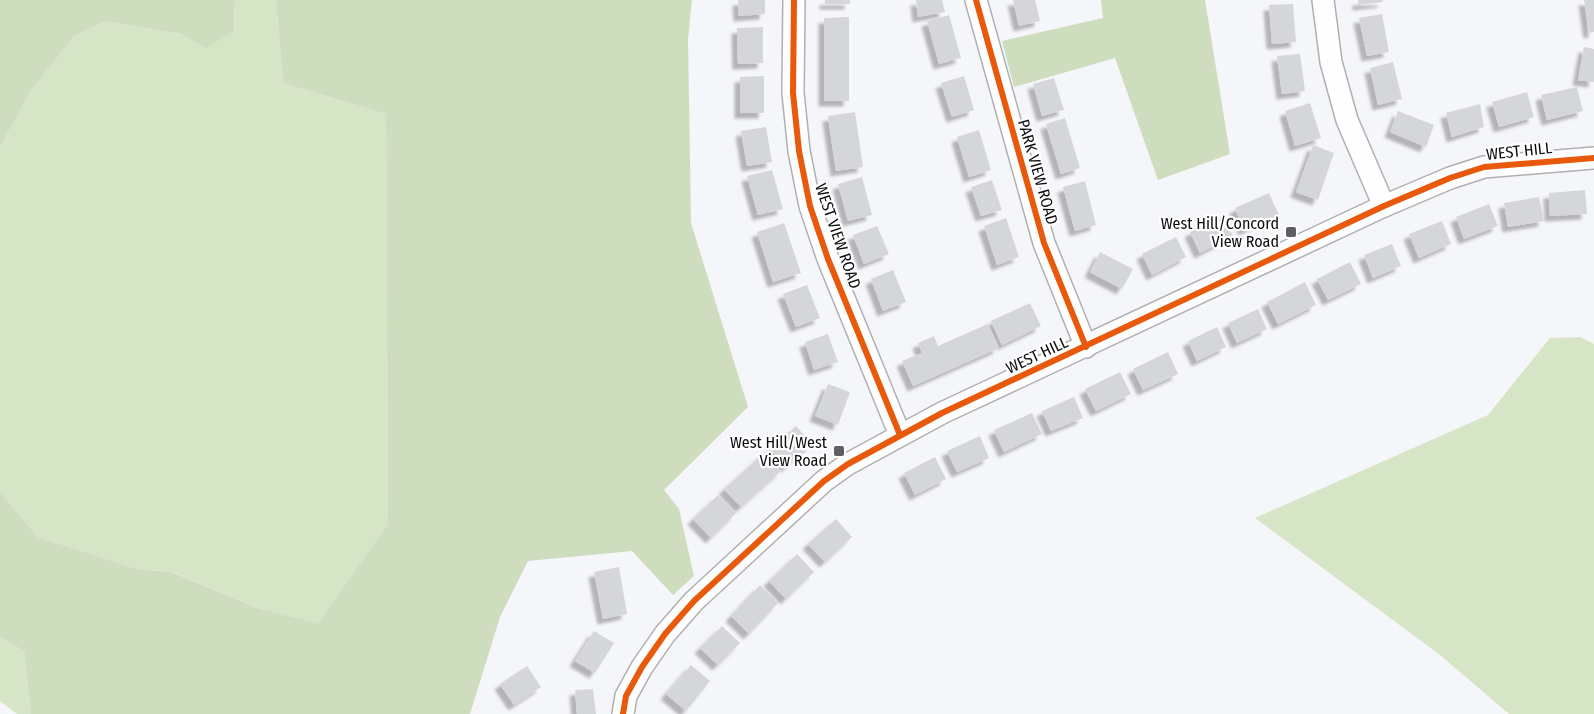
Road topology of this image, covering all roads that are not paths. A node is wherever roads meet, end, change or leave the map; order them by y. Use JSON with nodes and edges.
{"nodes":[{"id":1,"x":794,"y":0,"type":"edge"},
{"id":2,"x":976,"y":0,"type":"edge"},
{"id":3,"x":1323,"y":0,"type":"edge"},
{"id":4,"x":1594,"y":158,"type":"edge"},
{"id":5,"x":1384,"y":206,"type":"junction"},
{"id":6,"x":1086,"y":347,"type":"junction"},
{"id":7,"x":900,"y":435,"type":"junction"},
{"id":8,"x":622,"y":714,"type":"edge"}],
"edges":[{"from":1,"to":7,"type":"street","name":"WEST VIEW ROAD"},
{"from":2,"to":6,"type":"street","name":"PARK VIEW ROAD"},
{"from":3,"to":5,"type":"street"},
{"from":4,"to":5,"type":"street","name":"WEST HILL"},
{"from":5,"to":6,"type":"street","name":"WEST HILL"},
{"from":6,"to":7,"type":"street","name":"WEST HILL"},
{"from":7,"to":8,"type":"street","name":"WEST HILL"}]}
